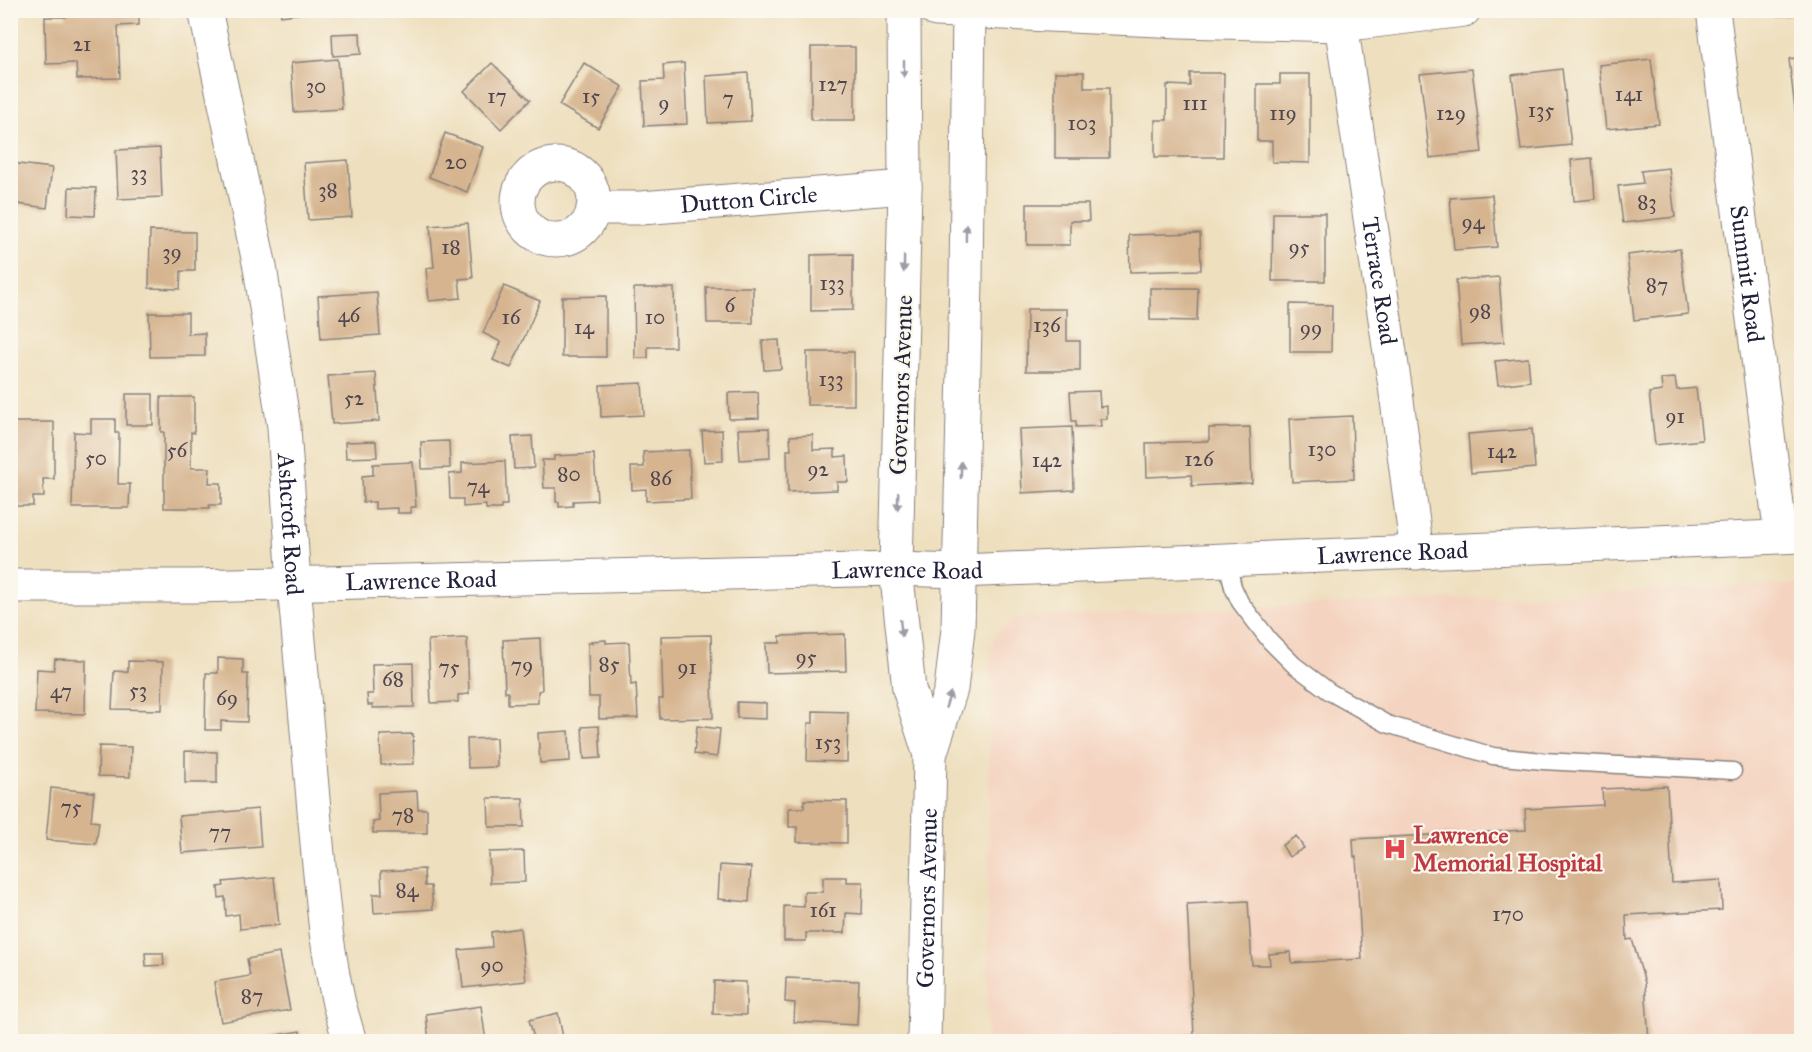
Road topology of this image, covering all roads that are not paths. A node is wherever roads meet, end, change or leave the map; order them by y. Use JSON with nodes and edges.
{"nodes":[{"id":1,"x":205,"y":10,"type":"edge"},
{"id":2,"x":904,"y":10,"type":"edge"},
{"id":3,"x":936,"y":10,"type":"edge"},
{"id":4,"x":1464,"y":10,"type":"edge"},
{"id":5,"x":1713,"y":10,"type":"edge"},
{"id":6,"x":969,"y":12,"type":"edge"},
{"id":7,"x":1340,"y":18,"type":"edge"},
{"id":8,"x":905,"y":187,"type":"junction"},
{"id":9,"x":593,"y":208,"type":"dead end"},
{"id":10,"x":1791,"y":536,"type":"edge"},
{"id":11,"x":1417,"y":553,"type":"junction"},
{"id":12,"x":1227,"y":561,"type":"junction"},
{"id":13,"x":896,"y":570,"type":"junction"},
{"id":14,"x":959,"y":571,"type":"junction"},
{"id":15,"x":294,"y":584,"type":"junction"},
{"id":16,"x":10,"y":586,"type":"edge"},
{"id":17,"x":930,"y":755,"type":"junction"},
{"id":18,"x":1733,"y":771,"type":"dead end"},
{"id":19,"x":350,"y":1041,"type":"edge"},
{"id":20,"x":924,"y":1041,"type":"edge"}],
"edges":[{"from":1,"to":15,"type":"street","name":"Ashcroft Road"},
{"from":2,"to":8,"type":"street","name":"Governors Avenue","one_way":true},
{"from":3,"to":6,"type":"street"},
{"from":4,"to":7,"type":"street"},
{"from":5,"to":10,"type":"street","name":"Summit Road"},
{"from":6,"to":7,"type":"street"},
{"from":14,"to":6,"type":"street","name":"Governors Avenue","one_way":true},
{"from":7,"to":11,"type":"street","name":"Terrace Road"},
{"from":8,"to":9,"type":"street","name":"Dutton Circle"},
{"from":8,"to":13,"type":"street","name":"Governors Avenue","one_way":true},
{"from":10,"to":11,"type":"street","name":"Lawrence Road"},
{"from":11,"to":12,"type":"street","name":"Lawrence Road"},
{"from":12,"to":14,"type":"street","name":"Lawrence Road"},
{"from":12,"to":18,"type":"lane"},
{"from":13,"to":14,"type":"street","name":"Lawrence Road"},
{"from":13,"to":15,"type":"street","name":"Lawrence Road"},
{"from":13,"to":17,"type":"street","name":"Governors Avenue","one_way":true},
{"from":17,"to":14,"type":"street","name":"Governors Avenue","one_way":true},
{"from":15,"to":16,"type":"street","name":"Lawrence Road"},
{"from":15,"to":19,"type":"street","name":"Ashcroft Road"},
{"from":17,"to":20,"type":"street","name":"Governors Avenue"}]}
